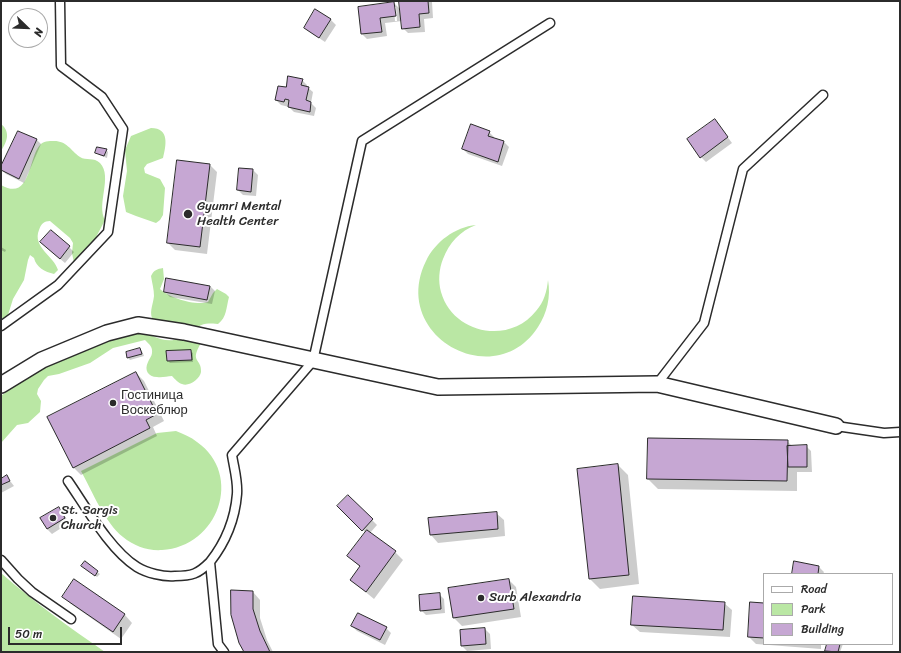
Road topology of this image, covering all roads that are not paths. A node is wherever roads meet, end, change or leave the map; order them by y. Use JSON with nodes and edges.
{"nodes":[{"id":1,"x":60,"y":1,"type":"edge"},
{"id":2,"x":550,"y":23,"type":"dead end"},
{"id":3,"x":823,"y":95,"type":"dead end"},
{"id":4,"x":1,"y":326,"type":"edge"},
{"id":5,"x":313,"y":361,"type":"junction"},
{"id":6,"x":657,"y":384,"type":"junction"},
{"id":7,"x":1,"y":385,"type":"edge"},
{"id":8,"x":836,"y":426,"type":"joint"},
{"id":9,"x":900,"y":432,"type":"edge"},
{"id":10,"x":68,"y":480,"type":"dead end"},
{"id":11,"x":1,"y":560,"type":"edge"},
{"id":12,"x":210,"y":562,"type":"junction"},
{"id":13,"x":71,"y":620,"type":"dead end"},
{"id":14,"x":224,"y":652,"type":"edge"}],
"edges":[{"from":1,"to":4,"type":"lane"},
{"from":2,"to":5,"type":"lane"},
{"from":3,"to":6,"type":"lane"},
{"from":5,"to":6,"type":"street"},
{"from":5,"to":7,"type":"street"},
{"from":5,"to":12,"type":"lane"},
{"from":6,"to":8,"type":"street"},
{"from":8,"to":9,"type":"lane"},
{"from":10,"to":12,"type":"lane"},
{"from":11,"to":13,"type":"lane"},
{"from":12,"to":14,"type":"lane"}]}
